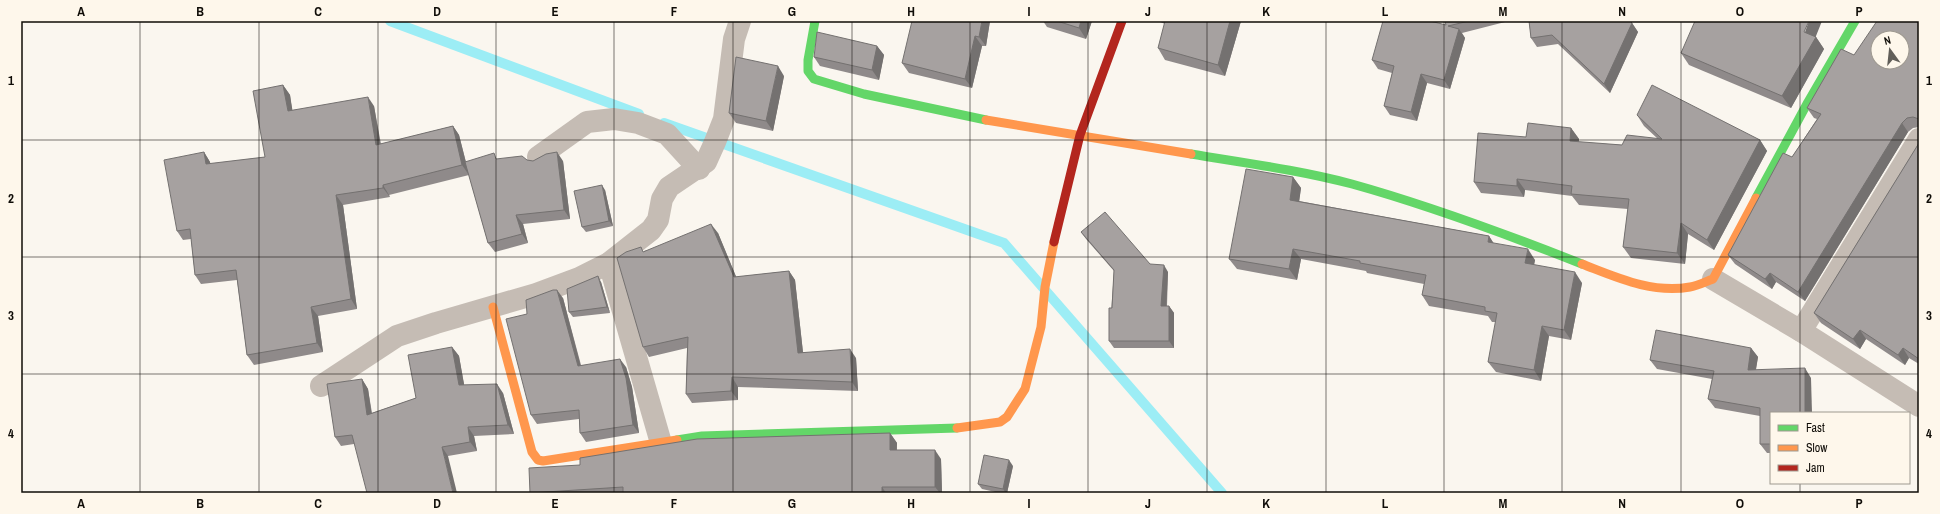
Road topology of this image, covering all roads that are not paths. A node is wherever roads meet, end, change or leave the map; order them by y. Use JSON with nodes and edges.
{"nodes":[{"id":1,"x":740,"y":21,"type":"edge"},
{"id":2,"x":815,"y":21,"type":"edge"},
{"id":3,"x":1122,"y":21,"type":"edge"},
{"id":4,"x":1855,"y":21,"type":"edge"},
{"id":5,"x":1080,"y":135,"type":"junction"},
{"id":6,"x":1919,"y":139,"type":"edge"},
{"id":7,"x":538,"y":157,"type":"edge"},
{"id":8,"x":702,"y":166,"type":"junction"},
{"id":9,"x":609,"y":263,"type":"junction"},
{"id":10,"x":1713,"y":279,"type":"junction"},
{"id":11,"x":494,"y":307,"type":"junction"},
{"id":12,"x":1801,"y":331,"type":"junction"},
{"id":13,"x":320,"y":386,"type":"dead end"},
{"id":14,"x":1919,"y":406,"type":"edge"},
{"id":15,"x":661,"y":443,"type":"junction"}],
"edges":[{"from":1,"to":8,"type":"street"},
{"from":2,"to":5,"type":"street"},
{"from":3,"to":5,"type":"street"},
{"from":4,"to":10,"type":"street"},
{"from":5,"to":10,"type":"street"},
{"from":5,"to":15,"type":"street"},
{"from":6,"to":12,"type":"street"},
{"from":7,"to":8,"type":"street"},
{"from":8,"to":9,"type":"street"},
{"from":9,"to":11,"type":"street"},
{"from":9,"to":15,"type":"street"},
{"from":10,"to":12,"type":"street"},
{"from":11,"to":13,"type":"street"},
{"from":11,"to":15,"type":"street"},
{"from":12,"to":14,"type":"street"}]}
